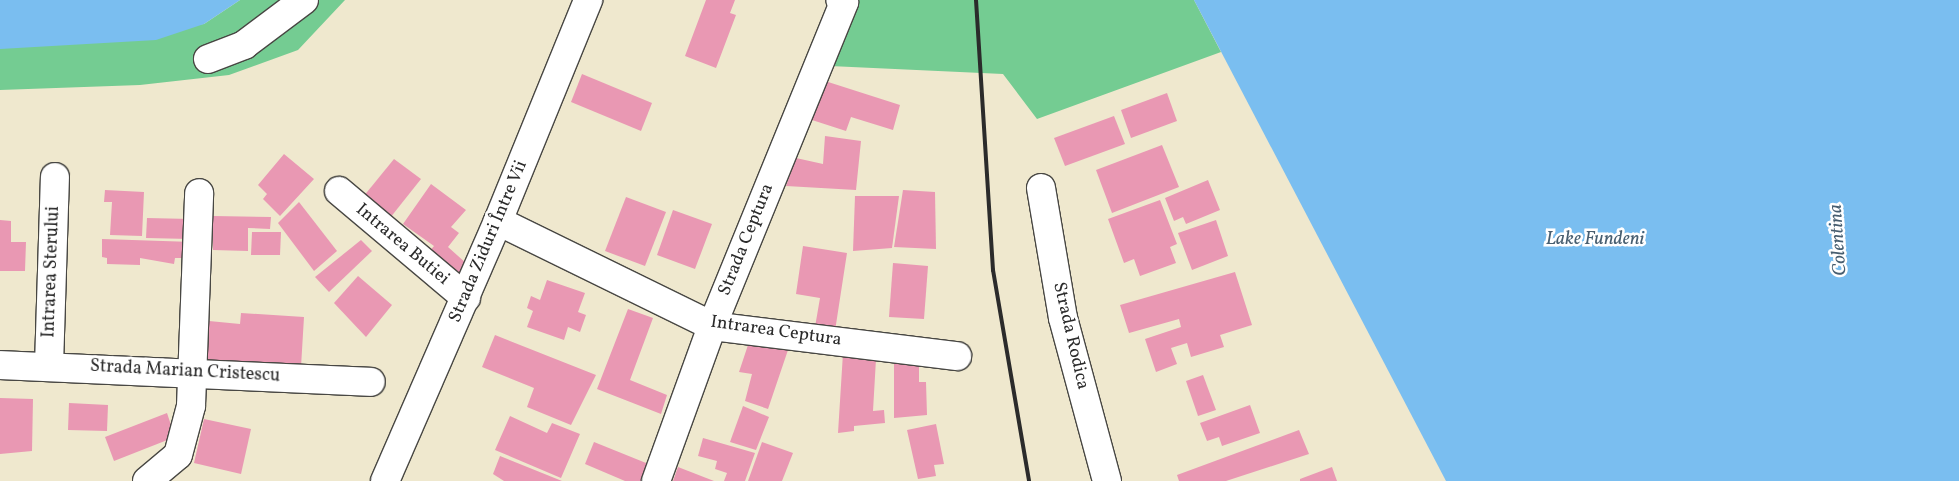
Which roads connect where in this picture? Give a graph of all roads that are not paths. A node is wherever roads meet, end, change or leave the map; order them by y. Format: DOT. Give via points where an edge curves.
graph roads {
  1 [pos="304,0"];
  2 [pos="588,0"];
  3 [pos="842,1"];
  4 [pos="208,59"];
  5 [pos="55,177"];
  6 [pos="1041,188"];
  7 [pos="339,191"];
  8 [pos="199,193"];
  9 [pos="498,222"];
  10 [pos="466,298"];
  11 [pos="712,326"];
  12 [pos="957,356"];
  13 [pos="0,365"];
  14 [pos="49,366"];
  15 [pos="195,372"];
  16 [pos="371,382"];
  17 [pos="147,481"];
  18 [pos="385,481"];
  19 [pos="656,481"];
  20 [pos="1107,481"];
  1 -- 4 [label="street" via="244,45"];
  2 -- 9 [label="street, Strada Ziduri Între Vii"];
  3 -- 11 [label="street, Strada Ceptura"];
  5 -- 14 [label="street, Intrarea Sterului"];
  6 -- 20 [label="street, Strada Rodica" via="1063,318"];
  7 -- 10 [label="street, Intrarea Butiei"];
  8 -- 15 [label="street"];
  9 -- 10 [label="street, Strada Ziduri Între Vii"];
  9 -- 11 [label="street, Intrarea Ceptura"];
  10 -- 18 [label="street, Strada Ziduri Între Vii"];
  11 -- 12 [label="street, Intrarea Ceptura"];
  11 -- 19 [label="street, Strada Ceptura"];
  13 -- 14 [label="street, Strada Marian Cristescu"];
  14 -- 15 [label="street, Strada Marian Cristescu"];
  15 -- 16 [label="street, Strada Marian Cristescu"];
  15 -- 17 [label="street" via="183,444 170,464"];
}
